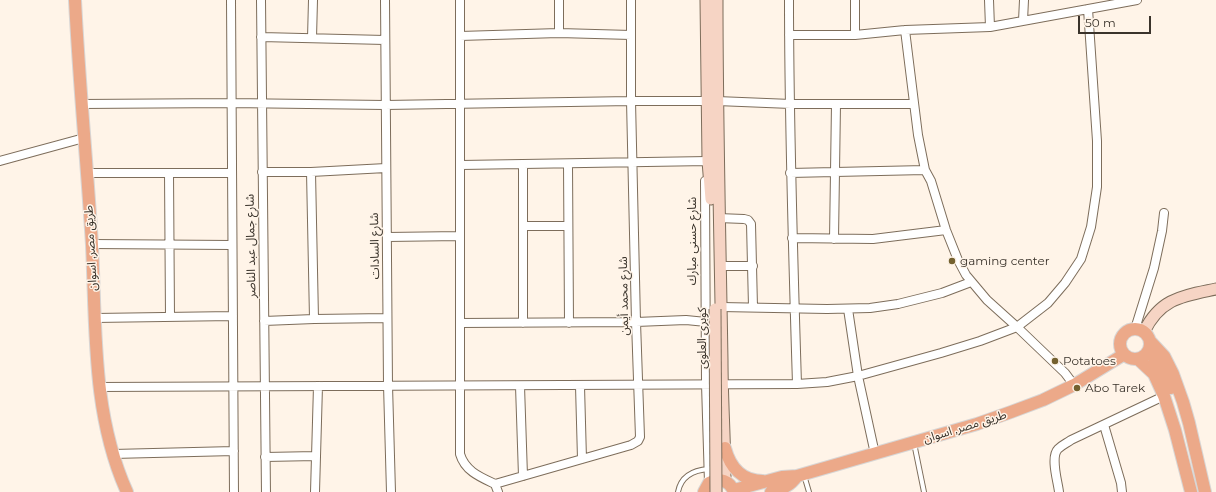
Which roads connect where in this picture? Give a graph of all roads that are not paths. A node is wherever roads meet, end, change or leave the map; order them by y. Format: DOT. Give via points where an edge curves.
graph roads {
  1 [pos="75,0"];
  2 [pos="231,0"];
  3 [pos="261,0"];
  4 [pos="313,0"];
  5 [pos="385,0"];
  6 [pos="460,0"];
  7 [pos="559,0"];
  8 [pos="631,0"];
  9 [pos="706,0"];
  10 [pos="716,0"];
  11 [pos="789,0"];
  12 [pos="855,0"];
  13 [pos="989,0"];
  14 [pos="1024,0"];
  15 [pos="1137,0"];
  16 [pos="1088,9"];
  17 [pos="1023,21"];
  18 [pos="990,27"];
  19 [pos="905,30"];
  20 [pos="559,33"];
  21 [pos="631,35"];
  22 [pos="789,35"];
  23 [pos="855,35"];
  24 [pos="262,36"];
  25 [pos="460,36"];
  26 [pos="312,38"];
  27 [pos="385,40"];
  28 [pos="631,101"];
  29 [pos="712,101"];
  30 [pos="231,103"];
  31 [pos="461,103"];
  32 [pos="81,104"];
  33 [pos="262,104"];
  34 [pos="790,104"];
  35 [pos="836,104"];
  36 [pos="914,104"];
  37 [pos="385,105"];
  38 [pos="84,138"];
  39 [pos="0,161"];
  40 [pos="708,161"];
  41 [pos="633,163"];
  42 [pos="522,164"];
  43 [pos="568,164"];
  44 [pos="461,165"];
  45 [pos="386,168"];
  46 [pos="925,170"];
  47 [pos="262,172"];
  48 [pos="311,172"];
  49 [pos="836,172"];
  50 [pos="86,173"];
  51 [pos="169,173"];
  52 [pos="232,173"];
  53 [pos="790,173"];
  54 [pos="1164,213"];
  55 [pos="718,218"];
  56 [pos="523,226"];
  57 [pos="568,226"];
  58 [pos="946,230"];
  59 [pos="460,236"];
  60 [pos="387,237"];
  61 [pos="792,238"];
  62 [pos="834,239"];
  63 [pos="92,244"];
  64 [pos="170,245"];
  65 [pos="232,245"];
  66 [pos="720,266"];
  67 [pos="752,266"];
  68 [pos="971,282"];
  69 [pos="1216,289"];
  70 [pos="753,307"];
  71 [pos="718,308"];
  72 [pos="794,308"];
  73 [pos="848,309"];
  74 [pos="233,316"];
  75 [pos="170,317"];
  76 [pos="95,318"];
  77 [pos="388,318"];
  78 [pos="314,319"];
  79 [pos="264,321"];
  80 [pos="636,322"];
  81 [pos="706,322"];
  82 [pos="460,323"];
  83 [pos="523,323"];
  84 [pos="569,323"];
  85 [pos="1017,327"];
  86 [pos="1145,338"];
  87 [pos="1123,354"];
  88 [pos="1138,359"];
  89 [pos="858,376"];
  90 [pos="706,384"];
  91 [pos="797,384"];
  92 [pos="1074,384"];
  93 [pos="388,385"];
  94 [pos="460,385"];
  95 [pos="722,385"];
  96 [pos="233,386"];
  97 [pos="265,386"];
  98 [pos="318,386"];
  99 [pos="520,386"];
  100 [pos="580,386"];
  101 [pos="639,386"];
  102 [pos="99,387"];
  103 [pos="1164,396"];
  104 [pos="1104,424"];
  105 [pos="914,443"];
  106 [pos="725,448"];
  107 [pos="234,451"];
  108 [pos="113,454"];
  109 [pos="875,454"];
  110 [pos="316,456"];
  111 [pos="265,457"];
  112 [pos="582,458"];
  113 [pos="709,468"];
  114 [pos="801,475"];
  115 [pos="523,476"];
  116 [pos="725,481"];
  117 [pos="495,484"];
  118 [pos="770,486"];
  119 [pos="710,489"];
  120 [pos="743,490"];
  121 [pos="128,492"];
  122 [pos="234,492"];
  123 [pos="266,492"];
  124 [pos="316,492"];
  125 [pos="391,492"];
  126 [pos="498,492"];
  127 [pos="678,492"];
  128 [pos="809,492"];
  129 [pos="924,492"];
  130 [pos="1060,492"];
  131 [pos="1122,492"];
  132 [pos="1191,492"];
  133 [pos="1198,492"];
  134 [pos="1205,492"];
  1 -- 32 [label="main road, طريق مصر, اسوان"];
  2 -- 30 [label="street, شارع جمال عبد الناصر"];
  3 -- 24 [label="street, شارع جمال عبد الناصر"];
  4 -- 26 [label="street"];
  5 -- 27 [label="street, شارع السادات"];
  6 -- 25 [label="street"];
  7 -- 20 [label="street"];
  8 -- 21 [label="street, شارع محمد أيمن"];
  9 -- 29 [label="main road, شارع حسنى مبارك"];
  10 -- 29 [label="main road, شارع حسنى مبارك"];
  11 -- 22 [label="street"];
  12 -- 23 [label="street"];
  13 -- 18 [label="street"];
  14 -- 17 [label="street"];
  15 -- 16 [label="street"];
  16 -- 17 [label="street"];
  16 -- 85 [label="street" via="1097,141 1097,187 1091,227 1081,259 1065,283 1048,303"];
  17 -- 18 [label="street"];
  18 -- 19 [label="street"];
  19 -- 23 [label="street"];
  19 -- 36 [label="street"];
  20 -- 21 [label="street"];
  20 -- 25 [label="street"];
  21 -- 28 [label="street, شارع محمد أيمن"];
  22 -- 23 [label="street"];
  22 -- 34 [label="street"];
  24 -- 26 [label="street"];
  24 -- 33 [label="street, شارع جمال عبد الناصر"];
  25 -- 31 [label="street"];
  26 -- 27 [label="street"];
  27 -- 37 [label="street, شارع السادات"];
  28 -- 29 [label="street"];
  28 -- 31 [label="street"];
  28 -- 41 [label="street, شارع محمد أيمن"];
  29 -- 34 [label="street"];
  29 -- 40 [label="main road, شارع حسنى مبارك"];
  29 -- 55 [label="main road, شارع حسنى مبارك"];
  30 -- 32 [label="street"];
  30 -- 33 [label="street"];
  30 -- 52 [label="street, شارع جمال عبد الناصر"];
  31 -- 37 [label="street"];
  31 -- 44 [label="street"];
  32 -- 38 [label="main road, طريق مصر, اسوان"];
  33 -- 37 [label="street"];
  33 -- 47 [label="street, شارع جمال عبد الناصر"];
  34 -- 35 [label="street"];
  34 -- 53 [label="street"];
  35 -- 36 [label="street"];
  35 -- 49 [label="street"];
  36 -- 46 [label="street"];
  37 -- 45 [label="street, شارع السادات"];
  38 -- 39 [label="street"];
  38 -- 50 [label="main road, طريق مصر, اسوان"];
  40 -- 41 [label="street"];
  40 -- 71 [label="main road, كوبرى العلوى"];
  40 -- 81 [label="street, شارع حسنى مبارك" via="705,195"];
  41 -- 43 [label="street"];
  41 -- 80 [label="street, شارع محمد أيمن"];
  42 -- 43 [label="street"];
  42 -- 44 [label="street"];
  42 -- 56 [label="street"];
  43 -- 57 [label="street"];
  44 -- 59 [label="street"];
  45 -- 48 [label="street"];
  45 -- 60 [label="street, شارع السادات"];
  46 -- 49 [label="street"];
  46 -- 58 [label="street" via="932,181"];
  47 -- 48 [label="street"];
  47 -- 79 [label="street, شارع جمال عبد الناصر"];
  48 -- 78 [label="street"];
  49 -- 53 [label="street"];
  49 -- 62 [label="street"];
  50 -- 51 [label="street"];
  50 -- 63 [label="main road, طريق مصر, اسوان"];
  51 -- 52 [label="street"];
  51 -- 64 [label="street"];
  52 -- 65 [label="street, شارع جمال عبد الناصر"];
  53 -- 61 [label="street"];
  54 -- 86 [label="street"];
  55 -- 66 [label="main road, شارع حسنى مبارك"];
  55 -- 67 [label="street" via="744,219 750,222"];
  56 -- 57 [label="street"];
  56 -- 83 [label="street"];
  57 -- 84 [label="street"];
  58 -- 62 [label="street" via="874,239"];
  58 -- 68 [label="street" via="958,260"];
  59 -- 60 [label="street"];
  59 -- 82 [label="street"];
  60 -- 77 [label="street, شارع السادات"];
  61 -- 62 [label="street"];
  61 -- 72 [label="street"];
  63 -- 64 [label="street"];
  63 -- 76 [label="main road, طريق مصر, اسوان"];
  64 -- 65 [label="street"];
  64 -- 75 [label="street"];
  65 -- 74 [label="street, شارع جمال عبد الناصر"];
  66 -- 67 [label="street"];
  66 -- 71 [label="main road, شارع حسنى مبارك"];
  67 -- 70 [label="street"];
  68 -- 73 [label="street" via="942,293 898,304"];
  68 -- 85 [label="street"];
  69 -- 86 [label="main road" via="1180,297 1168,303 1150,321"];
  70 -- 71 [label="street"];
  70 -- 72 [label="street"];
  71 -- 95 [label="main road, شارع حسنى مبارك"];
  71 -- 119 [label="main road, كوبرى العلوى, bridge"];
  72 -- 73 [label="street"];
  72 -- 91 [label="street"];
  73 -- 89 [label="street"];
  74 -- 75 [label="street"];
  74 -- 96 [label="street, شارع جمال عبد الناصر"];
  75 -- 76 [label="street"];
  76 -- 102 [label="main road, طريق مصر, اسوان"];
  77 -- 78 [label="street"];
  77 -- 93 [label="street, شارع السادات"];
  78 -- 79 [label="street"];
  79 -- 97 [label="street, شارع جمال عبد الناصر"];
  80 -- 81 [label="street"];
  80 -- 84 [label="street"];
  80 -- 101 [label="street, شارع محمد أيمن"];
  81 -- 90 [label="street, شارع حسنى مبارك"];
  82 -- 83 [label="street"];
  82 -- 94 [label="street"];
  83 -- 84 [label="street"];
  85 -- 89 [label="street" via="941,354"];
  85 -- 92 [label="street"];
  86 -- 87 [label="main road" via="1125,332 1120,340 1120,350"];
  86 -- 88 [label="main road" via="1143,358"];
  86 -- 133 [label="main road" via="1176,404"];
  86 -- 134 [label="main road" via="1164,356 1178,388"];
  87 -- 88 [label="main road" via="1130,359"];
  87 -- 92 [label="main road, طريق مصر, اسوان"];
  88 -- 103 [label="main road" via="1154,374"];
  89 -- 91 [label="street"];
  89 -- 109 [label="street"];
  90 -- 95 [label="street"];
  90 -- 101 [label="street"];
  90 -- 113 [label="street, شارع حسنى مبارك"];
  91 -- 95 [label="street"];
  92 -- 105 [label="main road, طريق مصر, اسوان" via="1043,400 1011,412"];
  93 -- 94 [label="street"];
  93 -- 98 [label="street"];
  93 -- 125 [label="street, شارع السادات"];
  94 -- 99 [label="street"];
  94 -- 117 [label="street" via="462,461 472,472"];
  95 -- 106 [label="main road, شارع حسنى مبارك"];
  96 -- 97 [label="street"];
  96 -- 102 [label="street"];
  96 -- 107 [label="street, شارع جمال عبد الناصر"];
  97 -- 98 [label="street"];
  97 -- 111 [label="street, شارع جمال عبد الناصر"];
  98 -- 110 [label="street"];
  99 -- 100 [label="street"];
  99 -- 115 [label="street"];
  100 -- 101 [label="street"];
  100 -- 112 [label="street"];
  101 -- 112 [label="street, شارع محمد أيمن" via="641,432 638,441"];
  102 -- 108 [label="main road, طريق مصر, اسوان"];
  103 -- 104 [label="street"];
  103 -- 132 [label="main road"];
  104 -- 130 [label="street" via="1057,449 1054,460"];
  104 -- 131 [label="street"];
  105 -- 109 [label="main road, طريق مصر, اسوان"];
  105 -- 129 [label="lane"];
  106 -- 116 [label="main road, شارع حسنى مبارك"];
  106 -- 118 [label="main road" via="733,467 740,474"];
  107 -- 108 [label="street"];
  107 -- 122 [label="street, شارع جمال عبد الناصر"];
  108 -- 121 [label="main road, طريق مصر, اسوان"];
  109 -- 114 [label="main road, طريق مصر, اسوان"];
  110 -- 111 [label="street"];
  110 -- 124 [label="street"];
  111 -- 123 [label="street, شارع جمال عبد الناصر"];
  112 -- 115 [label="street, شارع محمد أيمن"];
  113 -- 119 [label="street, شارع حسنى مبارك"];
  113 -- 127 [label="lane" via="691,473 684,479"];
  114 -- 118 [label="main road, طريق مصر, اسوان" via="790,485"];
  114 -- 128 [label="lane"];
  115 -- 117 [label="street, شارع محمد أيمن"];
  116 -- 119 [label="main road" via="717,480"];
  116 -- 120 [label="main road"];
  117 -- 126 [label="street"];
  118 -- 120 [label="main road, طريق مصر, اسوان"];
}
